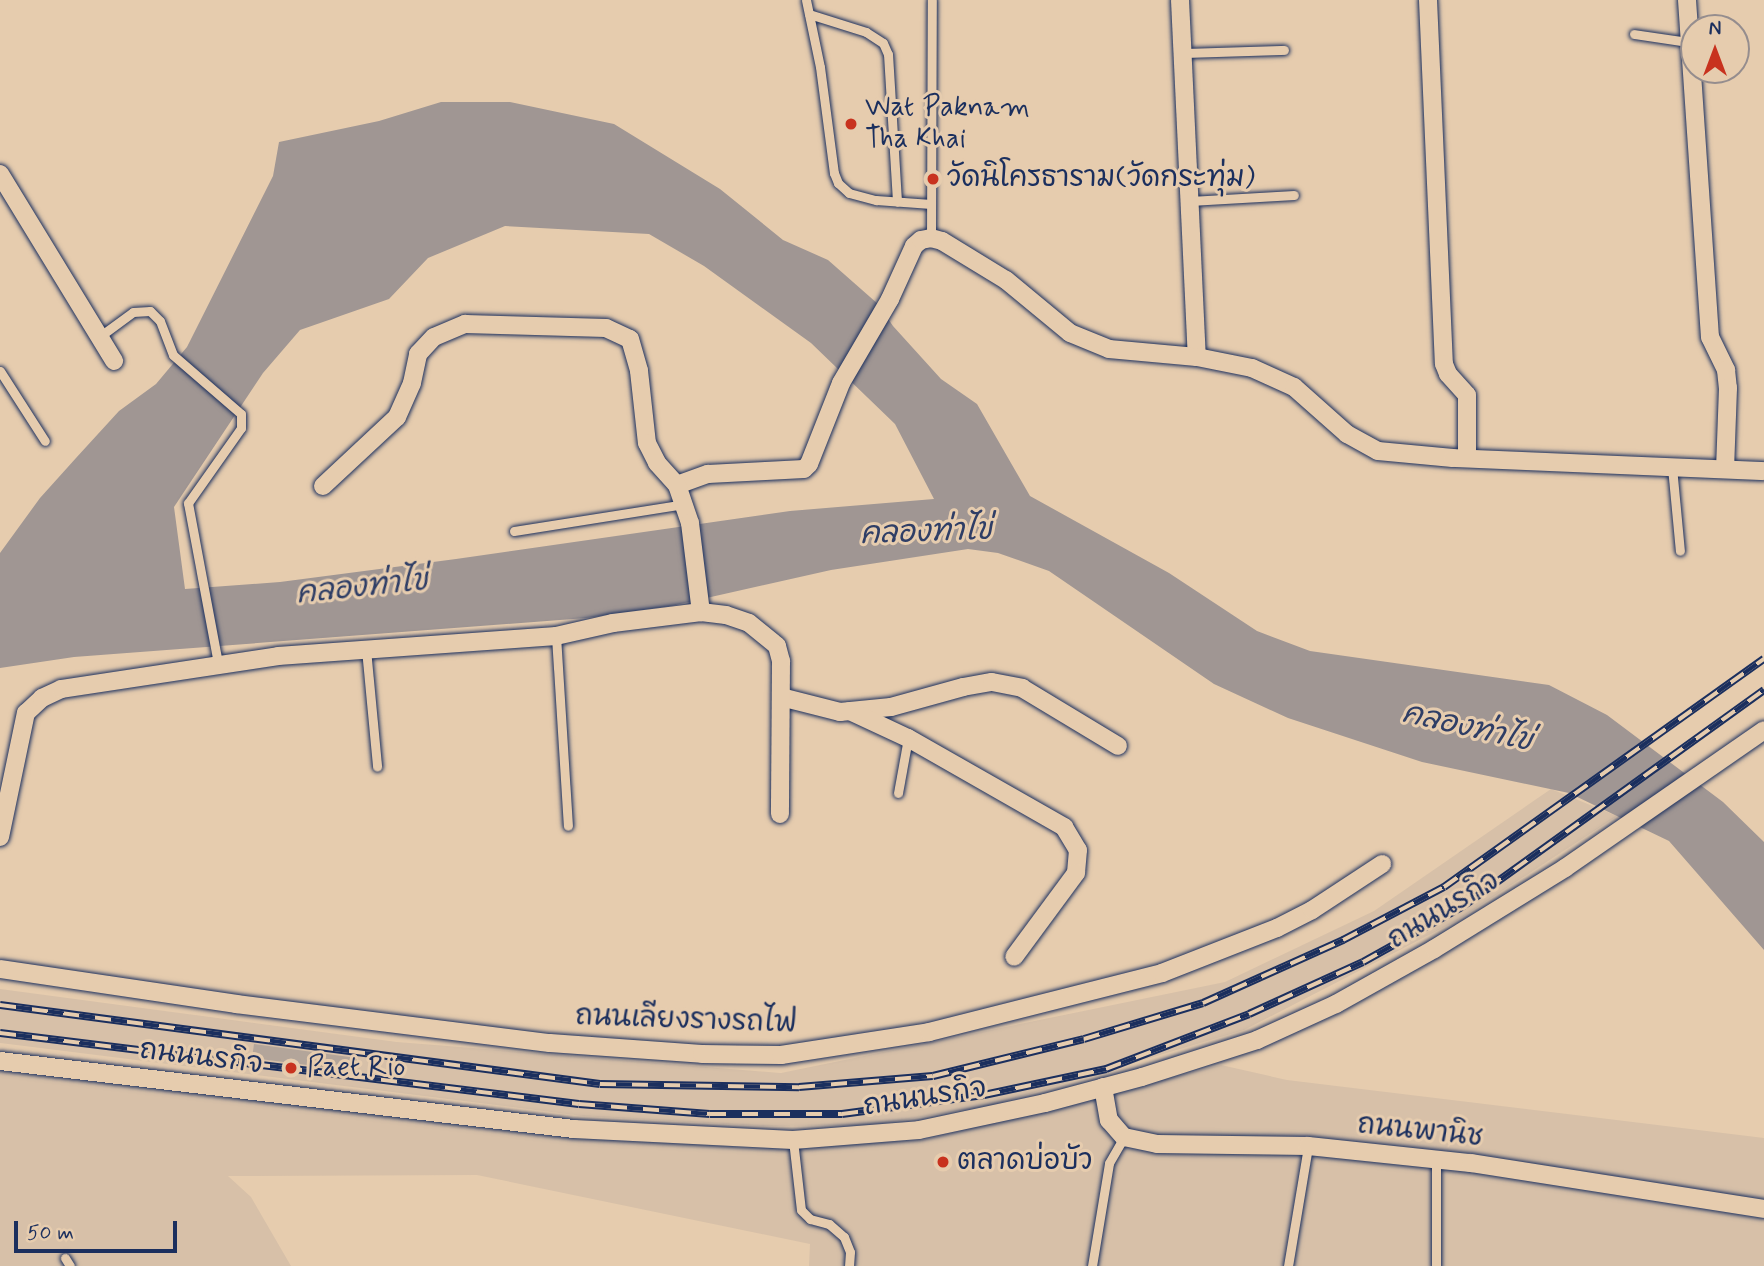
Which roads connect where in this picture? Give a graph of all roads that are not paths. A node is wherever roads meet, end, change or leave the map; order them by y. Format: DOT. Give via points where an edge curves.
graph roads {
  1 [pos="806,0"];
  2 [pos="932,0"];
  3 [pos="1180,0"];
  4 [pos="1428,0"];
  5 [pos="808,14"];
  6 [pos="1634,34"];
  7 [pos="1680,41"];
  8 [pos="1284,50"];
  9 [pos="1181,53"];
  10 [pos="1691,84"];
  11 [pos="0,174"];
  12 [pos="1294,195"];
  13 [pos="1190,201"];
  14 [pos="897,202"];
  15 [pos="932,204"];
  16 [pos="932,238"];
  17 [pos="99,337"];
  18 [pos="1197,357"];
  19 [pos="114,361"];
  20 [pos="0,370"];
  21 [pos="45,441"];
  22 [pos="1467,458"];
  23 [pos="1672,467"];
  24 [pos="1725,468"];
  25 [pos="1764,471"];
  26 [pos="677,485"];
  27 [pos="323,486"];
  28 [pos="684,505"];
  29 [pos="514,531"];
  30 [pos="1681,551"];
  31 [pos="701,611"];
  32 [pos="556,636"];
  33 [pos="366,649"];
  34 [pos="216,656"];
  35 [pos="781,697"];
  36 [pos="850,711"];
  37 [pos="1764,730"];
  38 [pos="908,738"];
  39 [pos="1118,746"];
  40 [pos="377,766"];
  41 [pos="898,793"];
  42 [pos="780,814"];
  43 [pos="568,826"];
  44 [pos="0,837"];
  45 [pos="1382,864"];
  46 [pos="1014,957"];
  47 [pos="0,969"];
  48 [pos="0,1061"];
  49 [pos="1103,1087"];
  50 [pos="1124,1137"];
  51 [pos="793,1140"];
  52 [pos="1308,1146"];
  53 [pos="1436,1161"];
  54 [pos="1764,1209"];
  55 [pos="849,1266"];
  56 [pos="1092,1266"];
  57 [pos="1289,1266"];
  58 [pos="1436,1266"];
  1 -- 5 [label="lane"];
  2 -- 15 [label="lane"];
  3 -- 9 [label="street"];
  4 -- 22 [label="street" via="1444,364 1467,395"];
  5 -- 14 [label="lane" via="838,183 849,193"];
  5 -- 14 [label="lane" via="866,32 883,43 888,54"];
  6 -- 7 [label="lane"];
  8 -- 9 [label="lane"];
  9 -- 13 [label="street"];
  10 -- 24 [label="street" via="1710,337 1726,370 1728,388"];
  11 -- 17 [label="street"];
  12 -- 13 [label="lane"];
  13 -- 18 [label="street"];
  14 -- 15 [label="lane"];
  15 -- 16 [label="lane"];
  16 -- 18 [label="street" via="1006,280 1070,333 1109,349"];
  16 -- 26 [label="street" via="914,246 890,299 841,383 804,469 708,474"];
  17 -- 19 [label="street"];
  17 -- 34 [label="lane" via="133,312 150,311 160,321 176,357 242,418 241,428 191,497 188,514"];
  18 -- 22 [label="street" via="1252,368 1294,387 1347,434 1378,451"];
  20 -- 21 [label="lane"];
  22 -- 23 [label="street"];
  23 -- 24 [label="street"];
  23 -- 30 [label="lane"];
  24 -- 25 [label="street"];
  26 -- 27 [label="street" via="647,443 639,371 630,339 606,328 465,324 434,337 418,354 397,417"];
  26 -- 28 [label="street"];
  28 -- 29 [label="lane"];
  28 -- 31 [label="street"];
  31 -- 32 [label="street"];
  31 -- 35 [label="street" via="749,623 777,646"];
  32 -- 33 [label="street"];
  32 -- 43 [label="lane"];
  33 -- 34 [label="street"];
  33 -- 40 [label="lane"];
  34 -- 44 [label="street" via="61,689 41,698 26,713"];
  35 -- 36 [label="street"];
  35 -- 42 [label="street"];
  36 -- 38 [label="street"];
  36 -- 39 [label="street" via="891,707 992,682 1022,688"];
  37 -- 49 [label="street, ถนนนรกิจ" via="1565,868 1434,950 1336,1004 1257,1040"];
  38 -- 41 [label="lane"];
  38 -- 46 [label="street" via="1064,827 1078,850 1076,873"];
  45 -- 47 [label="street, ถนนเลียงรางรถไฟ" via="1277,928 1162,973 929,1032 781,1055 550,1043"];
  48 -- 51 [label="street, ถนนนรกิจ" via="574,1129"];
  49 -- 50 [label="street" via="1109,1119"];
  49 -- 51 [label="street, ถนนนรกิจ" via="919,1130"];
  50 -- 52 [label="street, ถนนพานิช" via="1157,1144"];
  50 -- 56 [label="lane" via="1109,1163"];
  51 -- 55 [label="lane" via="801,1210 844,1237"];
  52 -- 53 [label="street, ถนนพานิช"];
  52 -- 57 [label="lane"];
  53 -- 54 [label="street, ถนนพานิช"];
  53 -- 58 [label="lane"];
}
